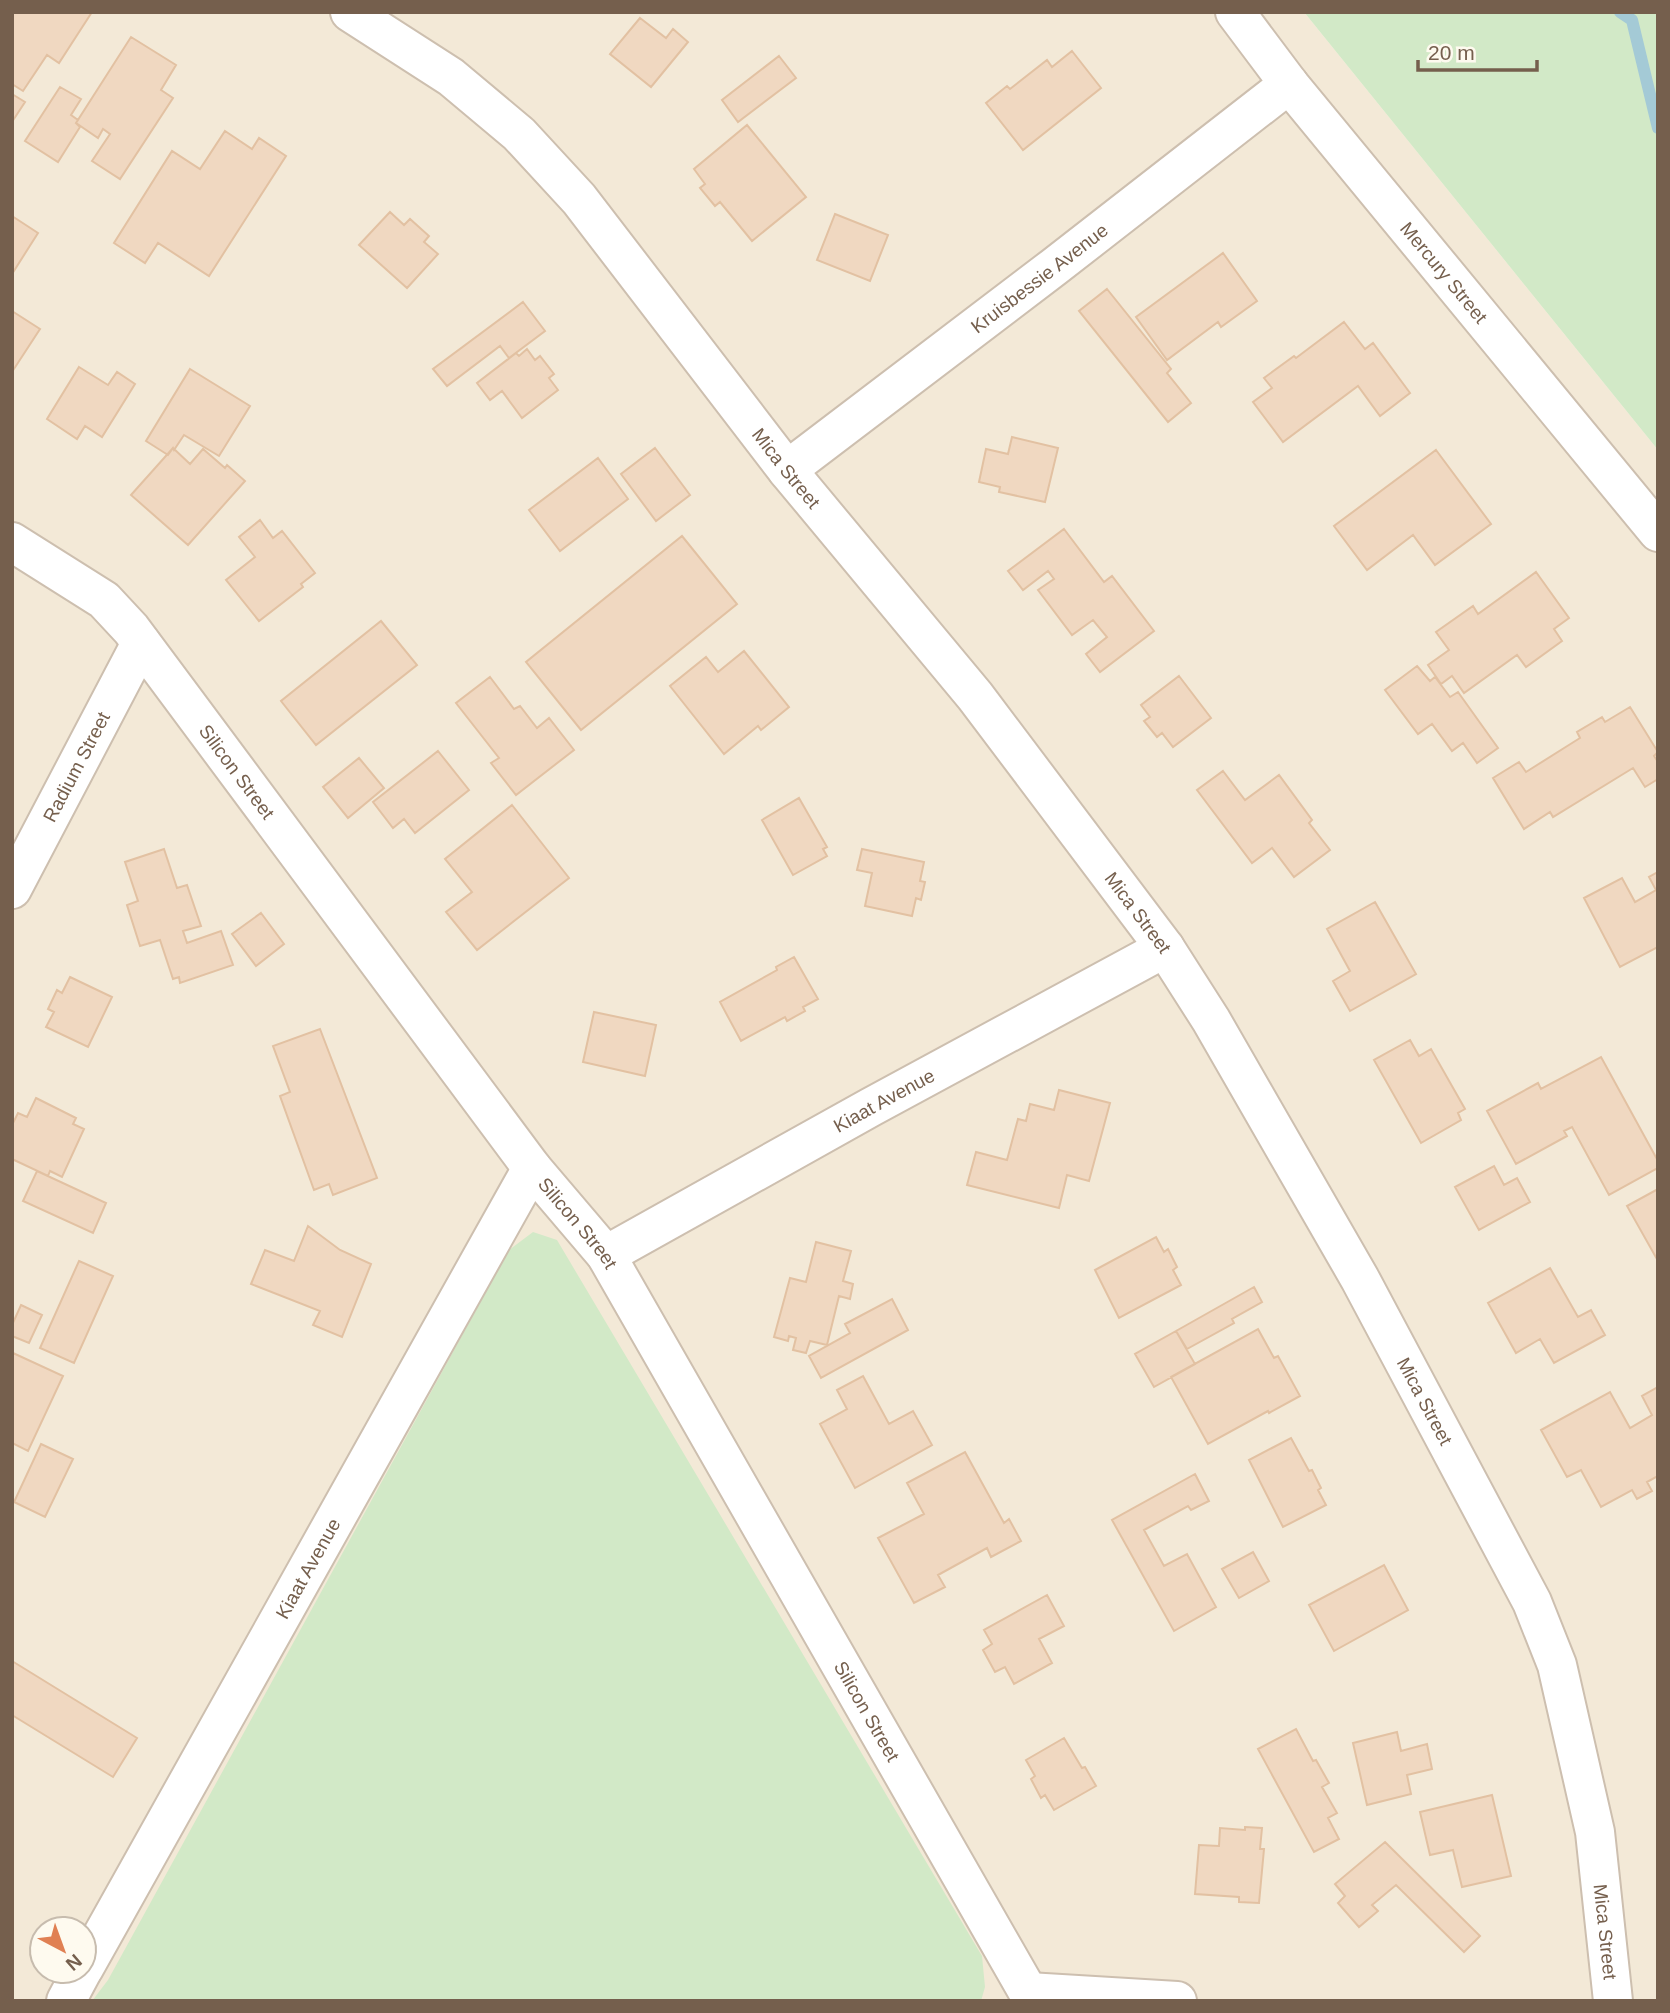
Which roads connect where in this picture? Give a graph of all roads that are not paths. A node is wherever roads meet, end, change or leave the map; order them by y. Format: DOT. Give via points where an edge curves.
graph roads {
  1 [pos="350,12"];
  2 [pos="1235,12"];
  3 [pos="1289,84"];
  4 [pos="787,470"];
  5 [pos="1658,532"];
  6 [pos="12,541"];
  7 [pos="141,643"];
  8 [pos="12,889"];
  9 [pos="1165,948"];
  10 [pos="532,1168"];
  11 [pos="606,1255"];
  12 [pos="98,1942"];
  13 [pos="74,1985"];
  14 [pos="1025,1996"];
  15 [pos="66,2001"];
  16 [pos="1177,2001"];
  17 [pos="1613,2001"];
  1 -- 4 [label="street, Mica Street" via="451,77 550,166"];
  2 -- 3 [label="street, Mercury Street"];
  3 -- 4 [label="street, Kruisbessie Avenue"];
  3 -- 5 [label="street, Mercury Street"];
  4 -- 9 [label="street, Mica Street" via="975,696"];
  6 -- 7 [label="street, Silicon Street" via="104,600"];
  7 -- 8 [label="street, Radium Street"];
  7 -- 10 [label="street, Silicon Street"];
  9 -- 11 [label="street, Kiaat Avenue"];
  9 -- 17 [label="street, Mica Street" via="1360,1279 1532,1602 1557,1665 1595,1832"];
  10 -- 11 [label="street, Silicon Street"];
  10 -- 12 [label="street, Kiaat Avenue"];
  11 -- 14 [label="street, Silicon Street"];
  13 -- 15 [label="street, Kiaat Avenue"];
  14 -- 16 [label="street"];
}
